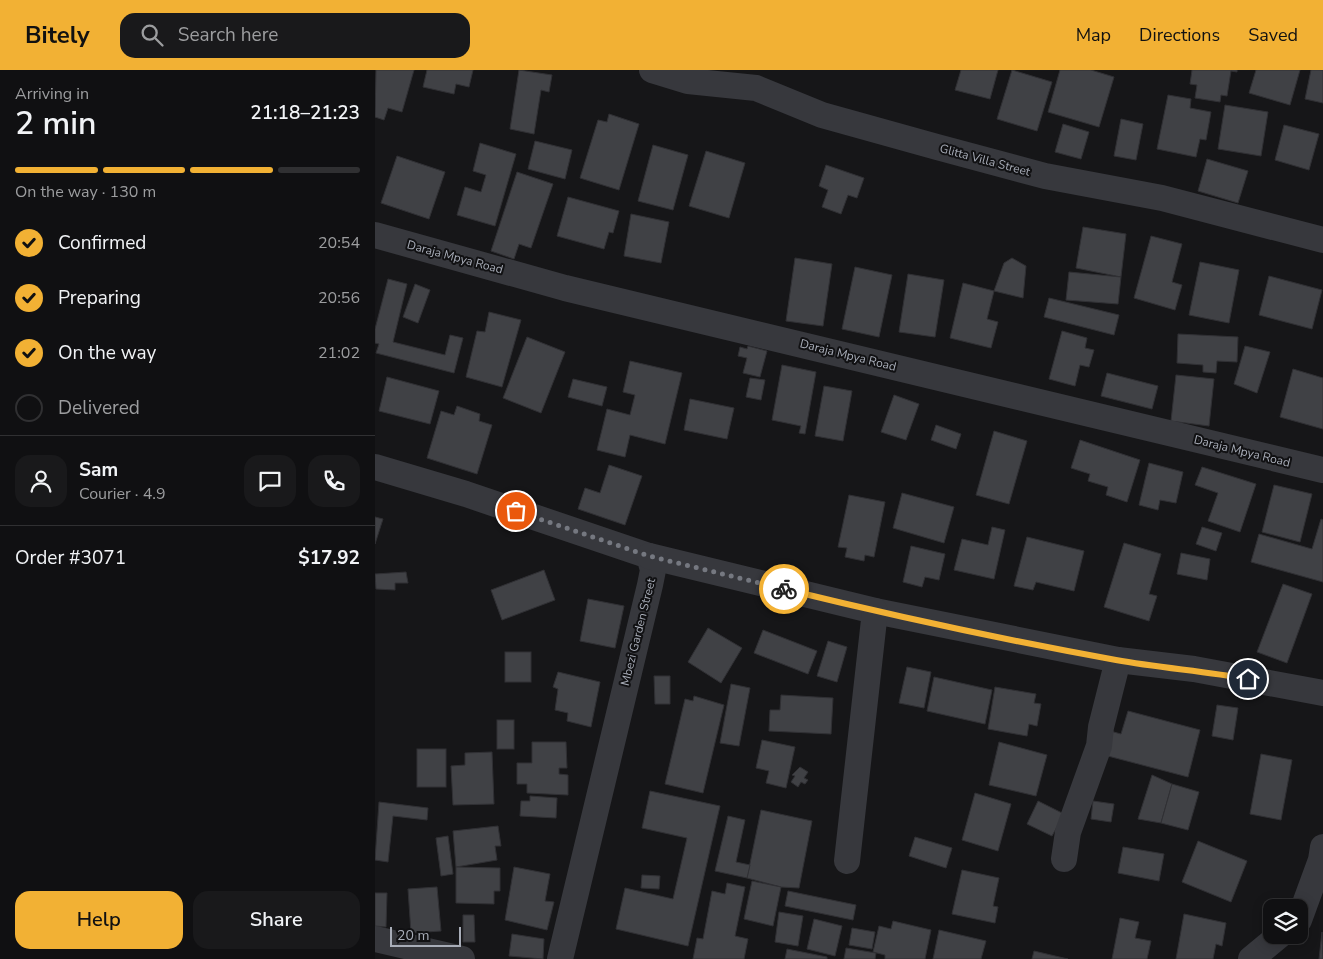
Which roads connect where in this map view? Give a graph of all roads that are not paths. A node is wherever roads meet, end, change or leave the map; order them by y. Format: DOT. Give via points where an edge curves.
graph roads {
  1 [pos="651,70"];
  2 [pos="375,235"];
  3 [pos="1323,240"];
  4 [pos="375,467"];
  5 [pos="1323,470"];
  6 [pos="649,556"];
  7 [pos="875,611"];
  8 [pos="1118,660"];
  9 [pos="1322,691"];
  10 [pos="1323,847"];
  11 [pos="1064,859"];
  12 [pos="847,861"];
  13 [pos="1306,899"];
  14 [pos="375,939"];
  15 [pos="1269,944"];
  16 [pos="462,959"];
  17 [pos="560,959"];
  18 [pos="1251,959"];
  1 -- 3 [label="street, Glitta Villa Street" via="688,81 756,88 822,115 1045,176 1162,198"];
  2 -- 5 [label="street, Daraja Mpya Road" via="565,288"];
  4 -- 6 [label="street"];
  6 -- 7 [label="street"];
  6 -- 17 [label="street, Mbezi Garden Street" via="653,570 650,585"];
  7 -- 8 [label="street"];
  7 -- 12 [label="street"];
  8 -- 9 [label="street" via="1194,669"];
  8 -- 11 [label="street" via="1099,746 1068,832"];
  10 -- 13 [label="street"];
  14 -- 16 [label="street"];
  15 -- 18 [label="street"];
}
